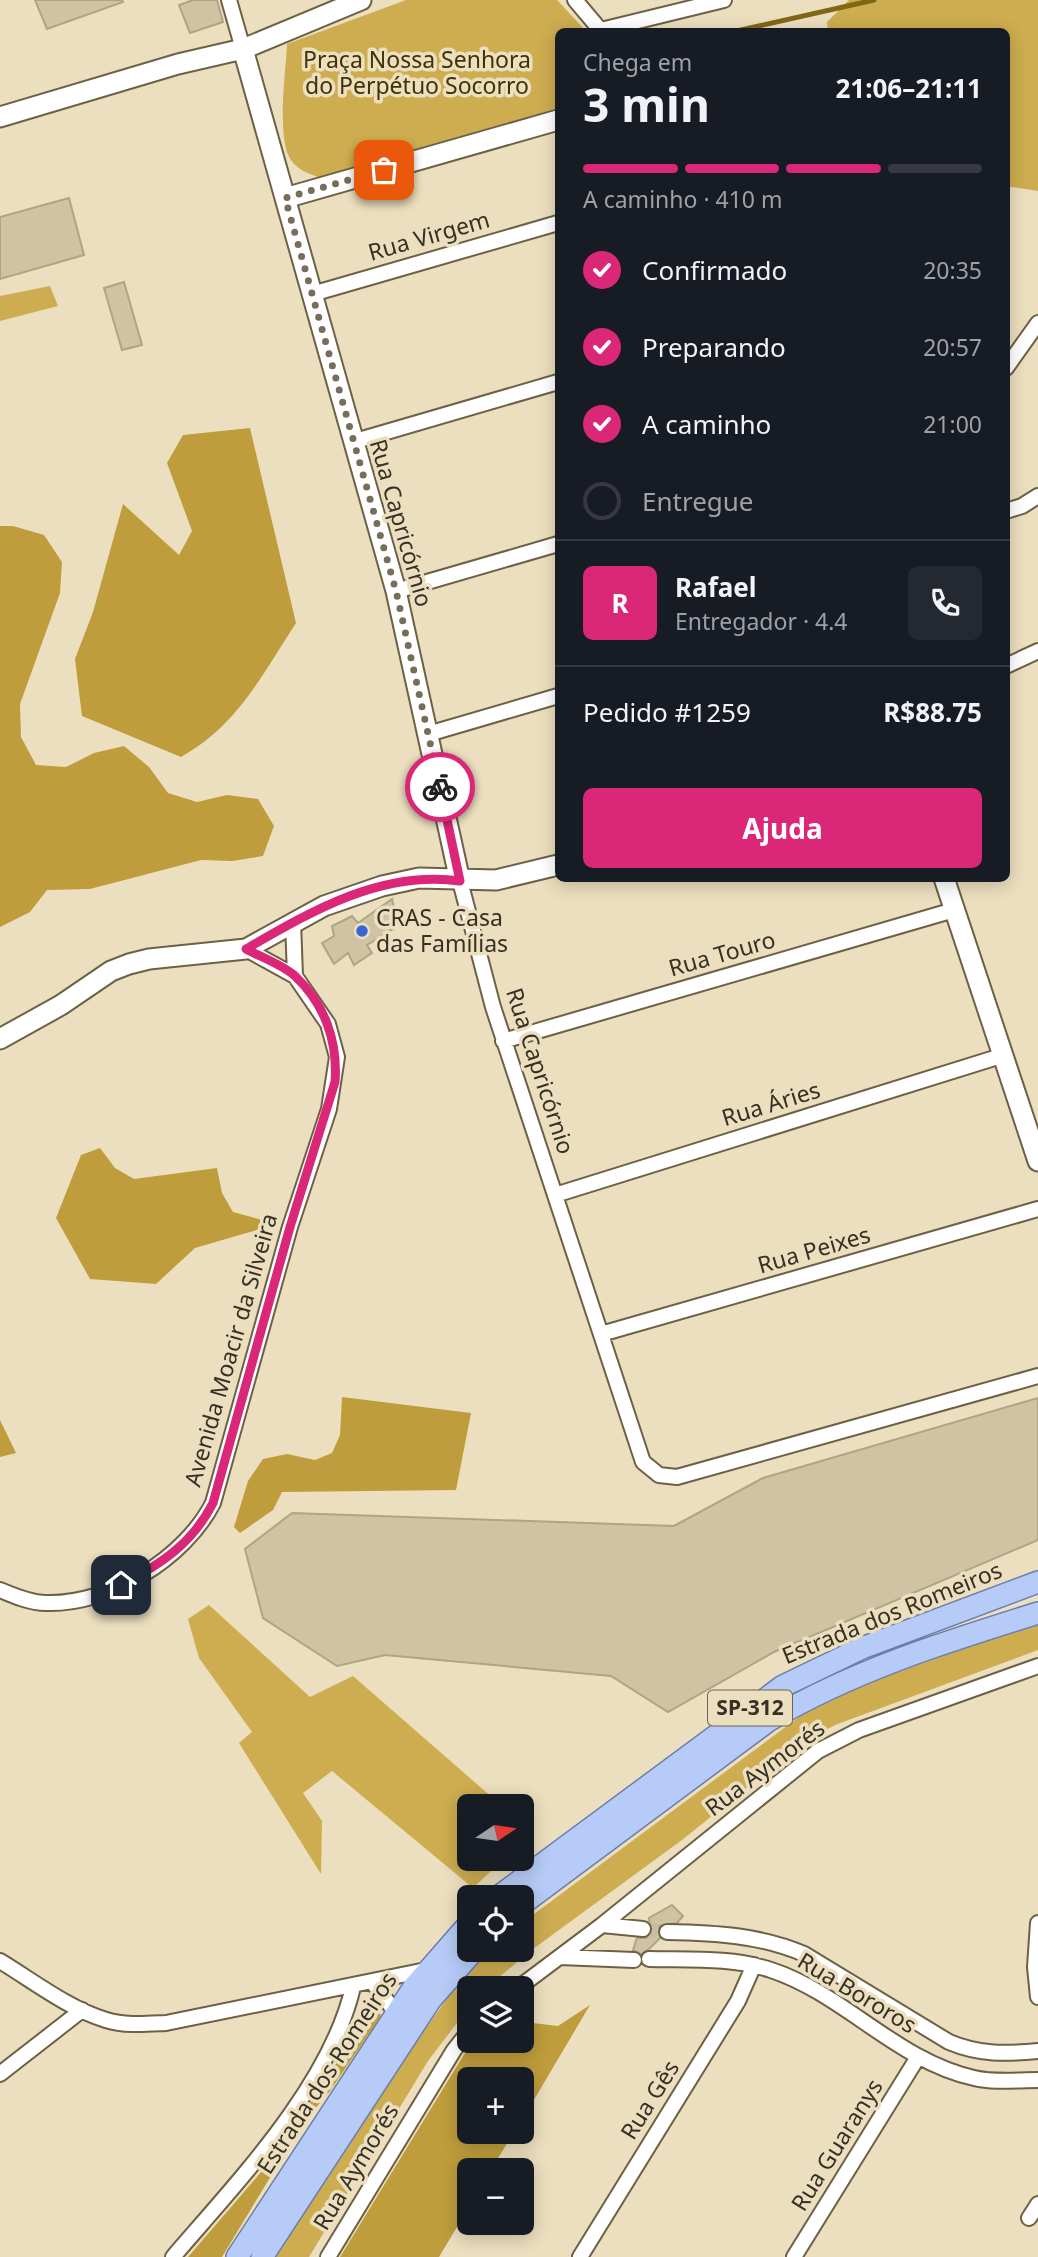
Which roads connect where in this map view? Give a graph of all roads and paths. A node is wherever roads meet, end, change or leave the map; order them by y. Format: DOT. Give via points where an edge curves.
graph roads {
  1 [pos="229,0"];
  2 [pos="361,0"];
  3 [pos="575,0"];
  4 [pos="724,0"];
  5 [pos="599,28"];
  6 [pos="614,28"];
  7 [pos="243,50"];
  8 [pos="0,117"];
  9 [pos="555,121"];
  10 [pos="285,198"];
  11 [pos="555,224"];
  12 [pos="312,294"];
  13 [pos="1038,323"];
  14 [pos="1010,362"];
  15 [pos="555,383"];
  16 [pos="352,442"];
  17 [pos="1038,496"];
  18 [pos="1010,510"];
  19 [pos="555,545"];
  20 [pos="396,591"];
  21 [pos="1038,651"];
  22 [pos="1010,664"];
  23 [pos="555,697"];
  24 [pos="428,734"];
  25 [pos="555,865"];
  26 [pos="460,881"];
  27 [pos="945,882"];
  28 [pos="954,910"];
  29 [pos="293,922"];
  30 [pos="246,949"];
  31 [pos="295,976"];
  32 [pos="0,1039"];
  33 [pos="503,1041"];
  34 [pos="1001,1056"];
  35 [pos="1038,1161"];
  36 [pos="555,1195"];
  37 [pos="1038,1209"];
  38 [pos="601,1334"];
  39 [pos="1038,1376"];
  40 [pos="1038,1582"];
  41 [pos="0,1590"];
  42 [pos="1038,1612"];
  43 [pos="1038,1666"];
  44 [pos="514,1885"];
  45 [pos="534,1895"];
  46 [pos="1038,1923"];
  47 [pos="602,1925"];
  48 [pos="643,1928"];
  49 [pos="667,1932"];
  50 [pos="457,1937"];
  51 [pos="560,1957"];
  52 [pos="0,1961"];
  53 [pos="463,1962"];
  54 [pos="754,1965"];
  55 [pos="426,1970"];
  56 [pos="534,1976"];
  57 [pos="373,1983"];
  58 [pos="353,1987"];
  59 [pos="1038,1997"];
  60 [pos="82,2010"];
  61 [pos="397,2014"];
  62 [pos="457,2050"];
  63 [pos="1038,2051"];
  64 [pos="918,2057"];
  65 [pos="0,2074"];
  66 [pos="1038,2080"];
  67 [pos="1038,2204"];
  68 [pos="1029,2218"];
  69 [pos="173,2257"];
  70 [pos="237,2257"];
  71 [pos="262,2257"];
  72 [pos="328,2257"];
  73 [pos="580,2257"];
  74 [pos="794,2257"];
  1 -- 7 [label="street"];
  2 -- 7 [label="street"];
  3 -- 5 [label="street"];
  4 -- 6 [label="street"];
  7 -- 8 [label="street" via="178,64"];
  7 -- 10 [label="street, Rua Capricórnio"];
  9 -- 10 [label="street"];
  10 -- 12 [label="street, Rua Capricórnio"];
  11 -- 12 [label="street, Rua Virgem"];
  12 -- 16 [label="street, Rua Capricórnio"];
  13 -- 14 [label="street"];
  15 -- 16 [label="street"];
  16 -- 20 [label="street, Rua Capricórnio"];
  17 -- 18 [label="street"];
  19 -- 20 [label="street"];
  20 -- 24 [label="street, Rua Capricórnio"];
  21 -- 22 [label="street"];
  23 -- 24 [label="street"];
  24 -- 26 [label="street, Rua Capricórnio"];
  25 -- 26 [label="street" via="496,880"];
  26 -- 29 [label="street" via="419,878 382,886"];
  26 -- 33 [label="street, Rua Capricórnio"];
  27 -- 28 [label="street"];
  28 -- 33 [label="street, Rua Touro"];
  28 -- 34 [label="street"];
  29 -- 30 [label="street"];
  29 -- 31 [label="street"];
  30 -- 31 [label="street, Avenida Moacir da Silveira"];
  30 -- 32 [label="street" via="129,964"];
  31 -- 41 [label="street, Avenida Moacir da Silveira" via="328,1024 337,1057 335,1082 213,1503 203,1524 163,1563 84,1598 45,1603"];
  33 -- 36 [label="street, Rua Capricórnio"];
  34 -- 35 [label="street"];
  34 -- 36 [label="street, Rua Áries"];
  36 -- 38 [label="street, Rua Capricórnio"];
  37 -- 38 [label="street, Rua Peixes"];
  38 -- 39 [label="street, Rua Capricórnio" via="643,1462 669,1478"];
  40 -- 44 [label="main road, Estrada dos Romeiros / SP-312" via="862,1648 783,1686"];
  42 -- 45 [label="main road, Estrada dos Romeiros / SP-312" via="870,1670 794,1706"];
  43 -- 47 [label="street, Rua Aymorés" via="859,1730 818,1751"];
  46 -- 59 [label="street"];
  47 -- 48 [label="street"];
  47 -- 51 [label="street, Rua Aymorés"];
  49 -- 63 [label="street, Rua Bororos" via="779,1943 949,2042 982,2053"];
  50 -- 55 [label="main road, Estrada dos Romeiros"];
  51 -- 54 [label="street, Rua Bororos"];
  51 -- 56 [label="street, Rua Aymorés"];
  52 -- 60 [label="street"];
  53 -- 71 [label="main road, Estrada dos Romeiros" via="431,1999"];
  54 -- 64 [label="street, Rua Bororos" via="811,1989"];
  54 -- 73 [label="street, Rua Gês" via="738,2001"];
  55 -- 57 [label="street"];
  55 -- 61 [label="main road, Estrada dos Romeiros"];
  57 -- 58 [label="street"];
  57 -- 61 [label="street"];
  58 -- 60 [label="street" via="166,2023 129,2024"];
  58 -- 69 [label="street" via="340,2030 304,2092 258,2157"];
  60 -- 65 [label="street"];
  61 -- 70 [label="main road, Estrada dos Romeiros"];
  62 -- 72 [label="street, Rua Aymorés"];
  64 -- 66 [label="street, Rua Bororos" via="973,2078"];
  64 -- 74 [label="street, Rua Guaranys"];
  67 -- 68 [label="street"];
}
